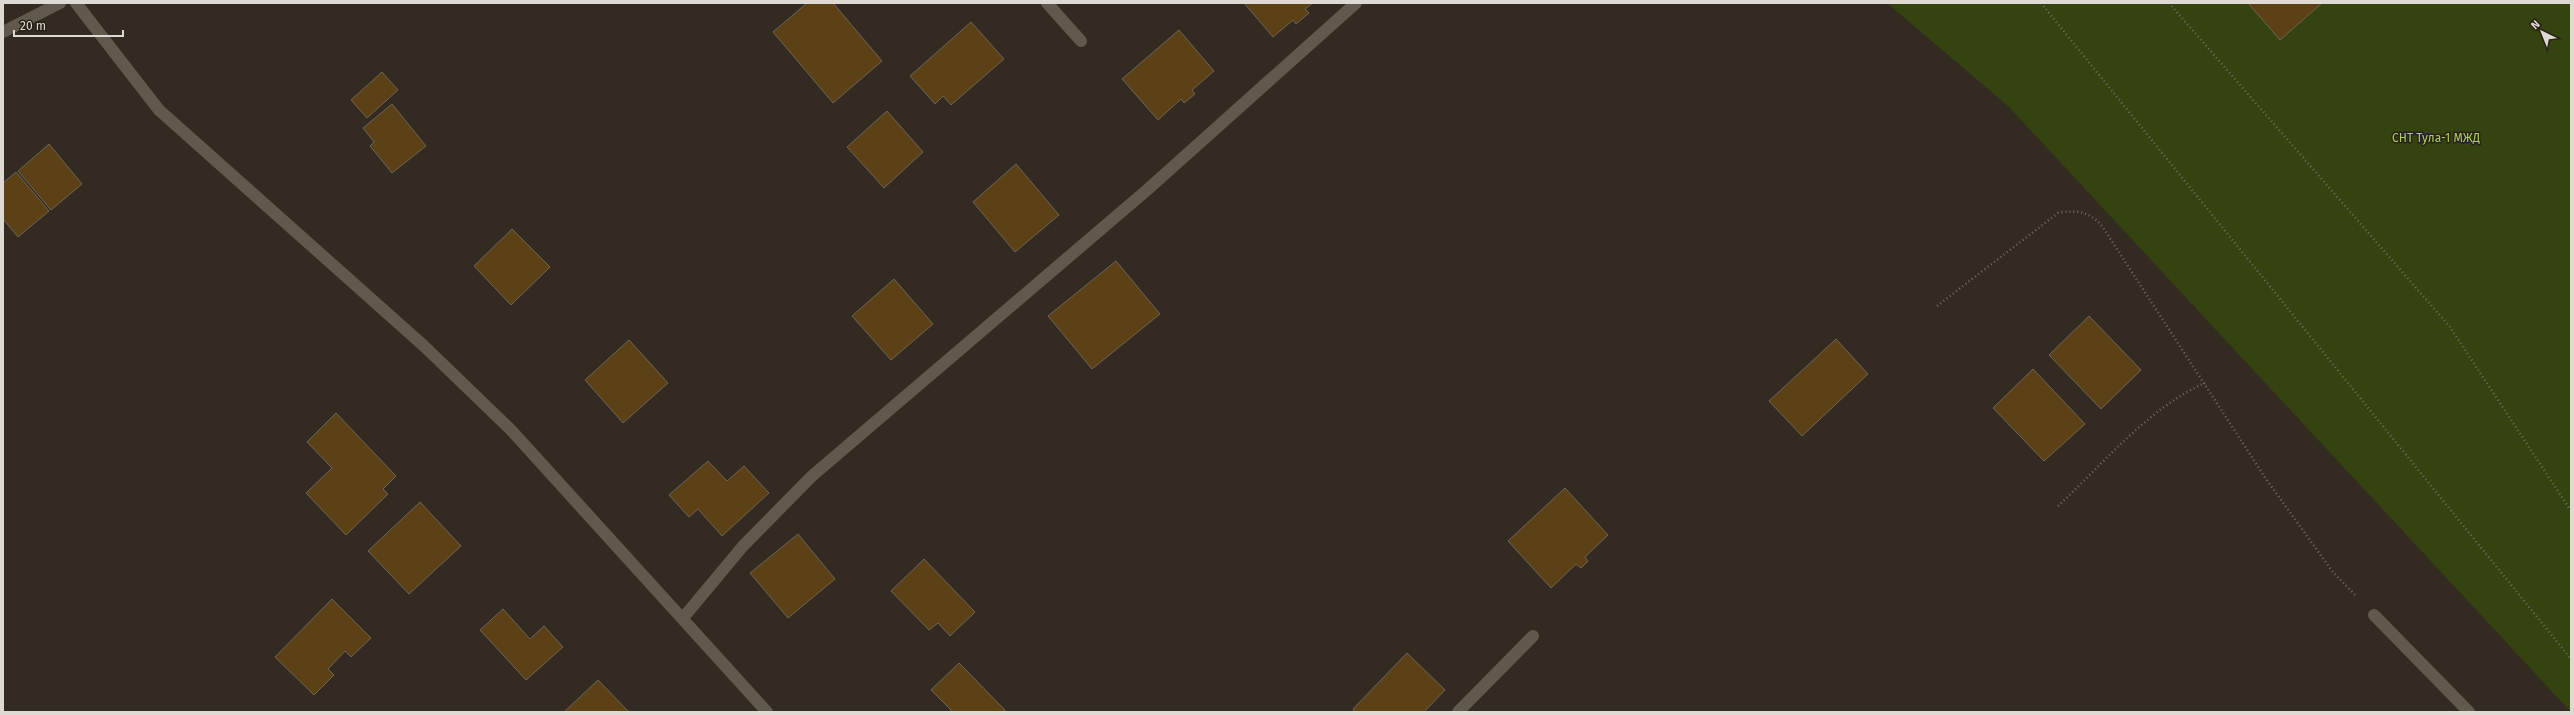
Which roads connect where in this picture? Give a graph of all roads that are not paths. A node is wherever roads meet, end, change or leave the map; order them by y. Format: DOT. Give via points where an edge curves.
graph roads {
  1 [pos="60,3"];
  2 [pos="76,3"];
  3 [pos="1048,3"];
  4 [pos="1356,3"];
  5 [pos="3,32"];
  6 [pos="1081,41"];
  7 [pos="2374,615"];
  8 [pos="682,618"];
  9 [pos="1533,636"];
  10 [pos="767,712"];
  11 [pos="1458,712"];
  12 [pos="2469,712"];
  1 -- 5 [label="street"];
  2 -- 8 [label="street" via="159,110 418,341 511,430"];
  3 -- 6 [label="street"];
  4 -- 8 [label="street" via="1147,190 812,476 743,546"];
  7 -- 12 [label="street"];
  8 -- 10 [label="street"];
  9 -- 11 [label="street"];
}
